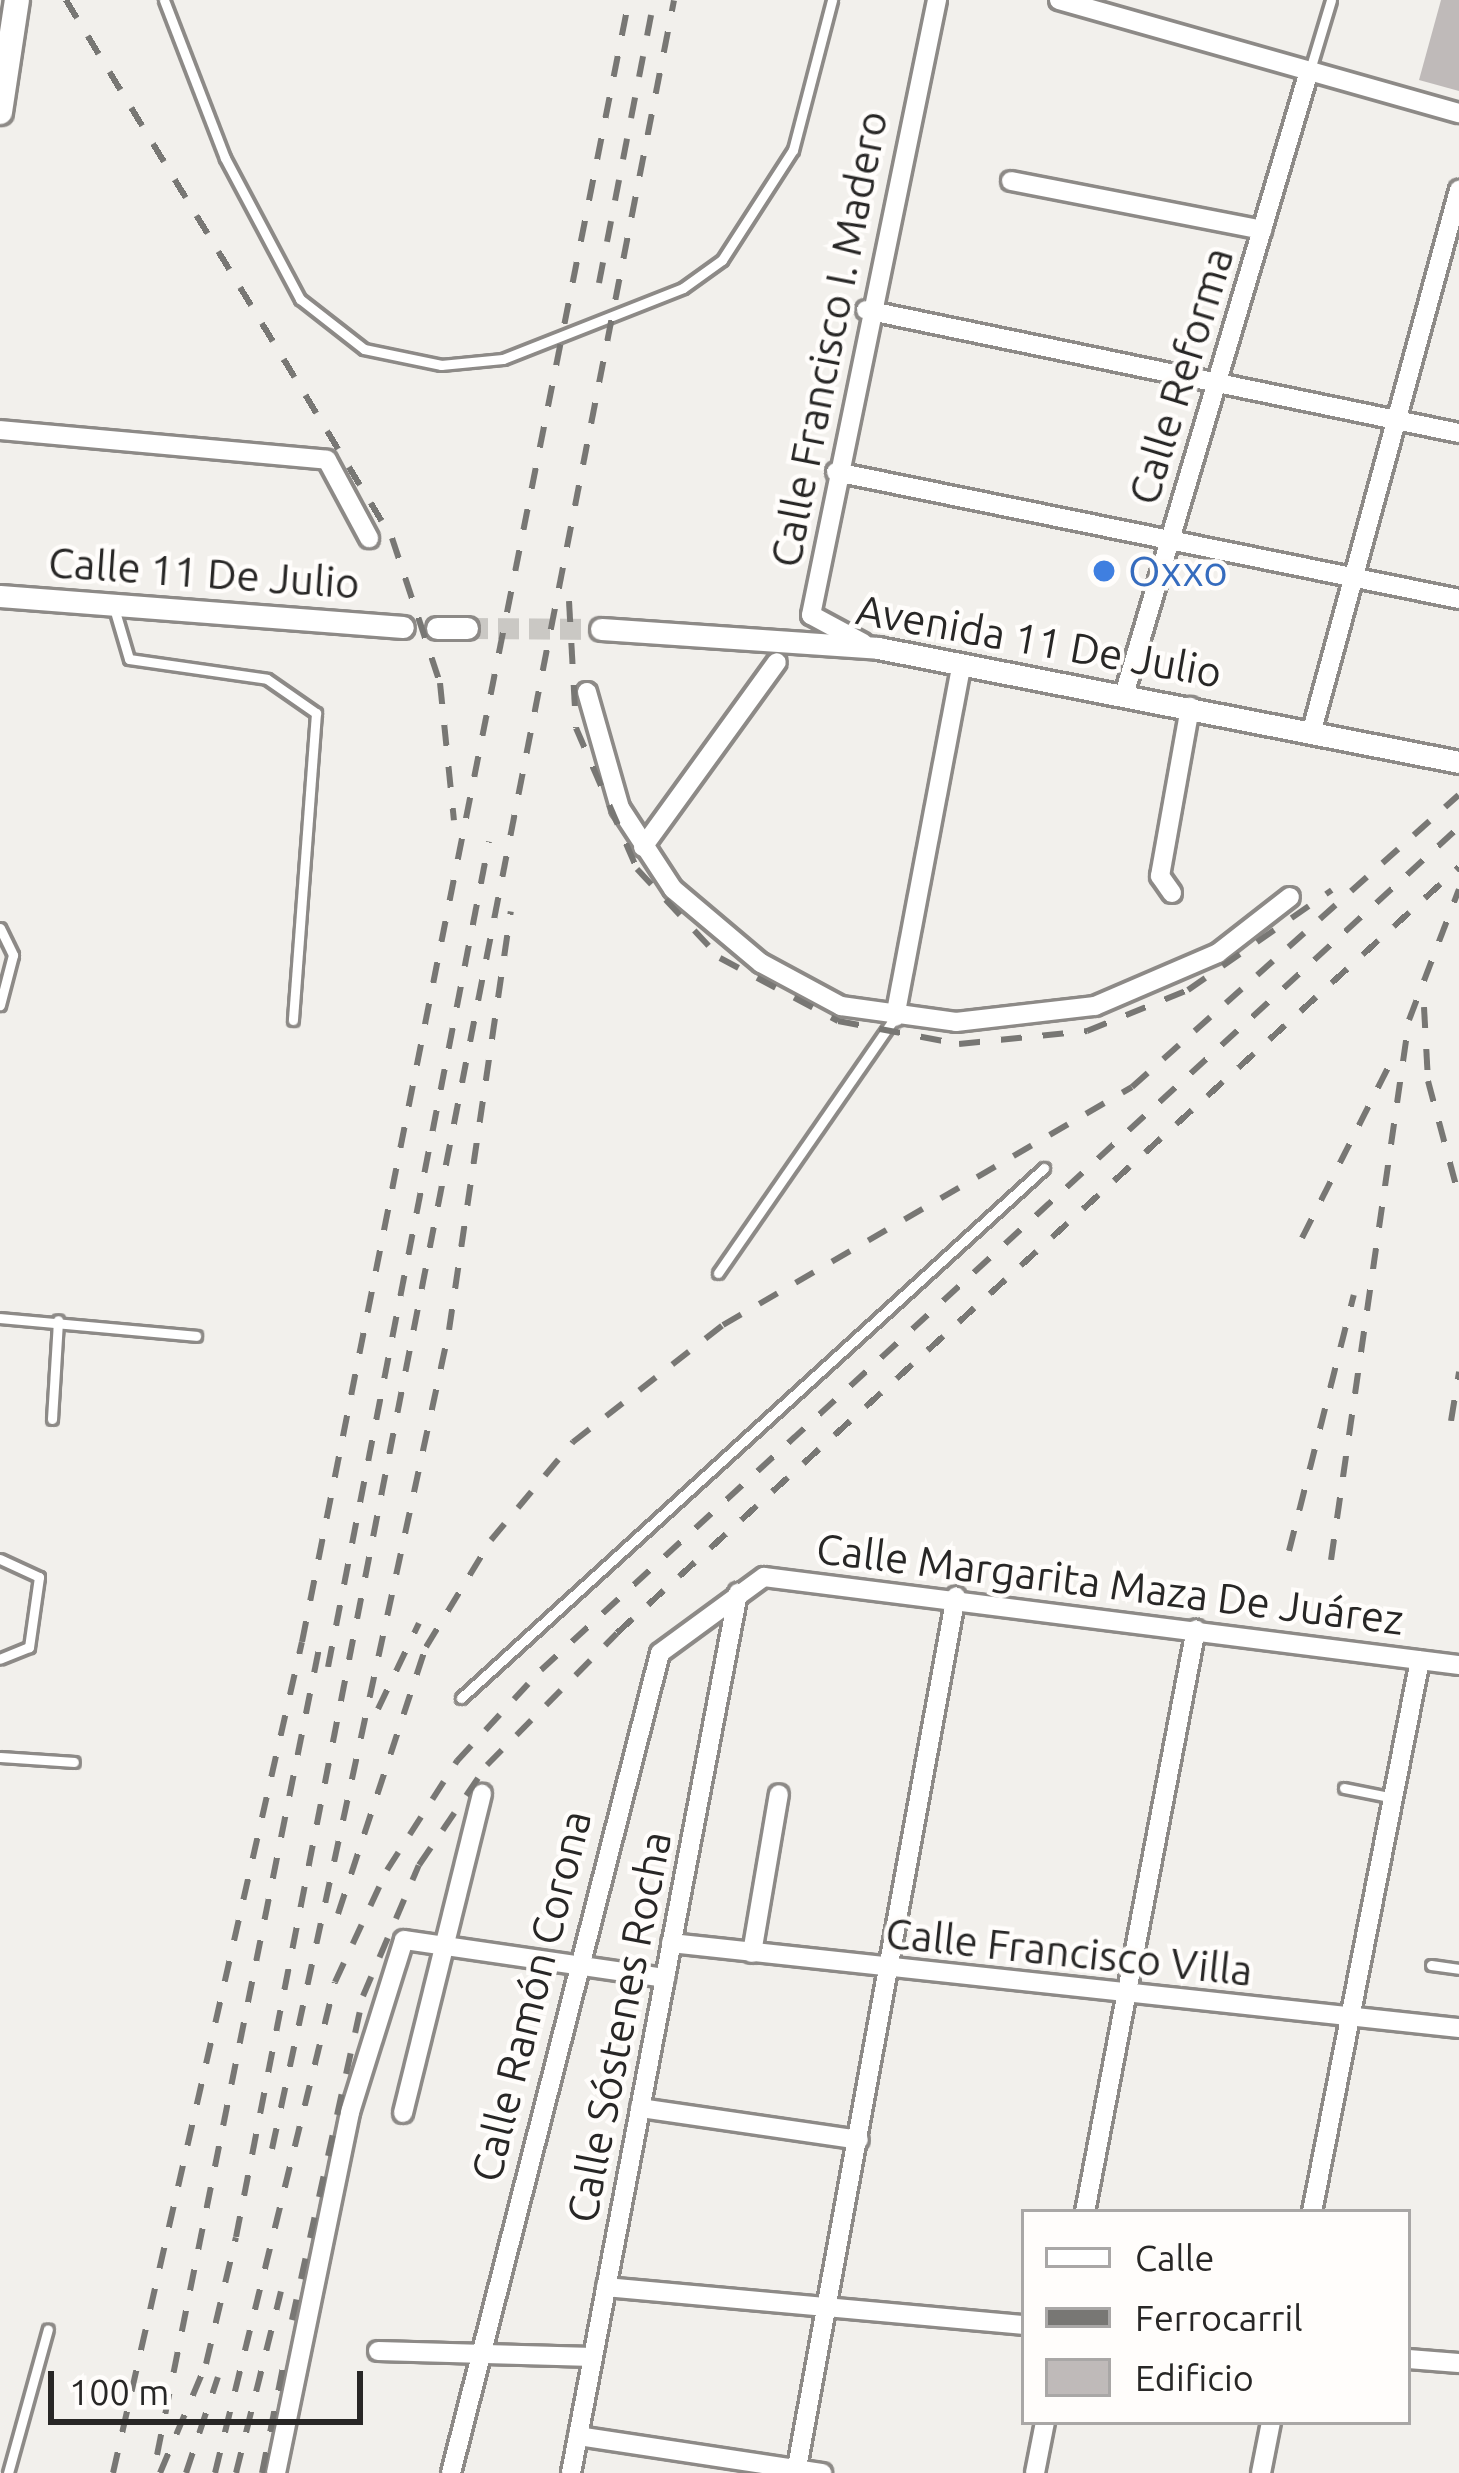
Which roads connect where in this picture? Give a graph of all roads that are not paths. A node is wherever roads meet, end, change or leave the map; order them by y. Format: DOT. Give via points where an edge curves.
graph roads {
  1 [pos="17,0"];
  2 [pos="164,0"];
  3 [pos="832,0"];
  4 [pos="938,0"];
  5 [pos="1059,0"];
  6 [pos="1331,0"];
  7 [pos="1307,78"];
  8 [pos="0,112"];
  9 [pos="1459,113"];
  10 [pos="1011,181"];
  11 [pos="1459,190"];
  12 [pos="1262,230"];
  13 [pos="866,310"];
  14 [pos="1216,386"];
  15 [pos="1396,422"];
  16 [pos="0,430"];
  17 [pos="1459,433"];
  18 [pos="836,472"];
  19 [pos="370,538"];
  20 [pos="1168,544"];
  21 [pos="1353,579"];
  22 [pos="0,596"];
  23 [pos="1459,599"];
  24 [pos="113,608"];
  25 [pos="403,627"];
  26 [pos="437,628"];
  27 [pos="466,628"];
  28 [pos="601,629"];
  29 [pos="878,648"];
  30 [pos="777,662"];
  31 [pos="962,664"];
  32 [pos="587,692"];
  33 [pos="1124,695"];
  34 [pos="1190,707"];
  35 [pos="1312,730"];
  36 [pos="1459,762"];
  37 [pos="643,847"];
  38 [pos="1172,893"];
  39 [pos="1290,897"];
  40 [pos="0,928"];
  41 [pos="0,1006"];
  42 [pos="895,1016"];
  43 [pos="292,1020"];
  44 [pos="1044,1168"];
  45 [pos="718,1273"];
  46 [pos="0,1318"];
  47 [pos="58,1320"];
  48 [pos="196,1336"];
  49 [pos="52,1419"];
  50 [pos="0,1558"];
  51 [pos="745,1587"];
  52 [pos="956,1596"];
  53 [pos="1196,1629"];
  54 [pos="0,1659"];
  55 [pos="1420,1660"];
  56 [pos="1459,1666"];
  57 [pos="460,1698"];
  58 [pos="0,1757"];
  59 [pos="74,1762"];
  60 [pos="1344,1788"];
  61 [pos="779,1794"];
  62 [pos="482,1795"];
  63 [pos="1394,1798"];
  64 [pos="671,1943"];
  65 [pos="441,1946"];
  66 [pos="752,1952"];
  67 [pos="572,1964"];
  68 [pos="1431,1966"];
  69 [pos="1459,1969"];
  70 [pos="892,1971"];
  71 [pos="665,1978"];
  72 [pos="1126,1994"];
  73 [pos="1350,2016"];
  74 [pos="1459,2028"];
  75 [pos="640,2108"];
  76 [pos="403,2113"];
  77 [pos="859,2140"];
  78 [pos="1086,2209"];
  79 [pos="1313,2209"];
  80 [pos="606,2287"];
  81 [pos="827,2308"];
  82 [pos="1021,2325"];
  83 [pos="48,2330"];
  84 [pos="378,2351"];
  85 [pos="482,2355"];
  86 [pos="593,2357"];
  87 [pos="1411,2359"];
  88 [pos="1459,2363"];
  89 [pos="1044,2425"];
  90 [pos="1269,2425"];
  91 [pos="578,2436"];
  92 [pos="796,2471"];
  93 [pos="8,2473"];
  94 [pos="276,2473"];
  95 [pos="451,2473"];
  96 [pos="571,2473"];
  97 [pos="822,2473"];
  98 [pos="1035,2473"];
  99 [pos="1261,2473"];
  1 -- 8 [label="main road"];
  2 -- 3 [label="lane" via="225,158 300,299 364,349 441,365 503,359 683,288 722,260 793,150"];
  4 -- 13 [label="street, Calle Francisco I. Madero"];
  5 -- 7 [label="street"];
  6 -- 7 [label="lane"];
  7 -- 9 [label="street"];
  7 -- 12 [label="street, Calle Reforma"];
  10 -- 12 [label="street"];
  11 -- 15 [label="street"];
  12 -- 14 [label="street, Calle Reforma"];
  13 -- 14 [label="street"];
  13 -- 18 [label="street, Calle Francisco I. Madero"];
  14 -- 15 [label="street"];
  14 -- 20 [label="street, Calle Reforma"];
  15 -- 17 [label="street"];
  15 -- 21 [label="street"];
  16 -- 19 [label="street" via="327,460"];
  18 -- 20 [label="street"];
  18 -- 29 [label="street, Calle Francisco I. Madero" via="813,623"];
  20 -- 21 [label="street"];
  20 -- 33 [label="street, Calle Reforma"];
  21 -- 23 [label="street"];
  21 -- 35 [label="street"];
  22 -- 24 [label="street, Calle 11 De Julio"];
  24 -- 25 [label="street, Calle 11 De Julio"];
  24 -- 43 [label="lane" via="129,659 267,680 316,713"];
  26 -- 27 [label="street"];
  28 -- 29 [label="street, Avenida 11 De Julio"];
  29 -- 31 [label="street, Avenida 11 De Julio"];
  30 -- 37 [label="street"];
  31 -- 33 [label="street, Avenida 11 De Julio"];
  31 -- 42 [label="street"];
  32 -- 37 [label="street" via="601,758"];
  33 -- 34 [label="street, Avenida 11 De Julio"];
  34 -- 35 [label="street, Avenida 11 De Julio"];
  34 -- 38 [label="street" via="1160,876"];
  35 -- 36 [label="street, Avenida 11 De Julio"];
  37 -- 42 [label="street" via="708,924 761,963 841,1006"];
  39 -- 42 [label="street" via="1218,953 1095,1006 956,1022"];
  40 -- 41 [label="lane" via="13,955"];
  42 -- 45 [label="lane"];
  44 -- 57 [label="lane"];
  46 -- 47 [label="lane"];
  47 -- 48 [label="lane"];
  47 -- 49 [label="lane"];
  50 -- 54 [label="lane" via="40,1577 29,1647"];
  51 -- 52 [label="street, Calle Margarita Maza De Juárez"];
  51 -- 64 [label="street, Calle Sóstenes Rocha"];
  51 -- 67 [label="street, Calle Ramón Corona" via="650,1669"];
  52 -- 53 [label="street, Calle Margarita Maza De Juárez"];
  52 -- 70 [label="street"];
  53 -- 55 [label="street, Calle Margarita Maza De Juárez"];
  53 -- 72 [label="street"];
  55 -- 56 [label="street, Calle Margarita Maza De Juárez"];
  55 -- 63 [label="street"];
  58 -- 59 [label="lane"];
  60 -- 63 [label="lane"];
  61 -- 66 [label="street"];
  62 -- 65 [label="street"];
  63 -- 73 [label="street"];
  64 -- 66 [label="street, Calle Francisco Villa"];
  64 -- 71 [label="street, Calle Sóstenes Rocha"];
  65 -- 67 [label="street"];
  65 -- 76 [label="street"];
  65 -- 94 [label="street" via="404,1940 350,2112"];
  66 -- 70 [label="street, Calle Francisco Villa"];
  67 -- 71 [label="street"];
  67 -- 85 [label="street, Calle Ramón Corona"];
  68 -- 69 [label="lane"];
  70 -- 72 [label="street, Calle Francisco Villa"];
  70 -- 77 [label="street"];
  71 -- 75 [label="street, Calle Sóstenes Rocha"];
  72 -- 73 [label="street, Calle Francisco Villa"];
  72 -- 78 [label="street"];
  73 -- 74 [label="street, Calle Francisco Villa"];
  73 -- 79 [label="street"];
  75 -- 77 [label="street"];
  75 -- 80 [label="street, Calle Sóstenes Rocha"];
  77 -- 81 [label="street"];
  80 -- 81 [label="street"];
  80 -- 86 [label="street, Calle Sóstenes Rocha"];
  81 -- 82 [label="street"];
  81 -- 92 [label="street"];
  83 -- 93 [label="lane"];
  84 -- 85 [label="street"];
  85 -- 86 [label="street"];
  85 -- 95 [label="street, Calle Ramón Corona"];
  86 -- 91 [label="street, Calle Sóstenes Rocha"];
  87 -- 88 [label="street"];
  89 -- 98 [label="street"];
  90 -- 99 [label="street"];
  91 -- 92 [label="street"];
  91 -- 96 [label="street, Calle Sóstenes Rocha"];
  92 -- 97 [label="street"];
}
